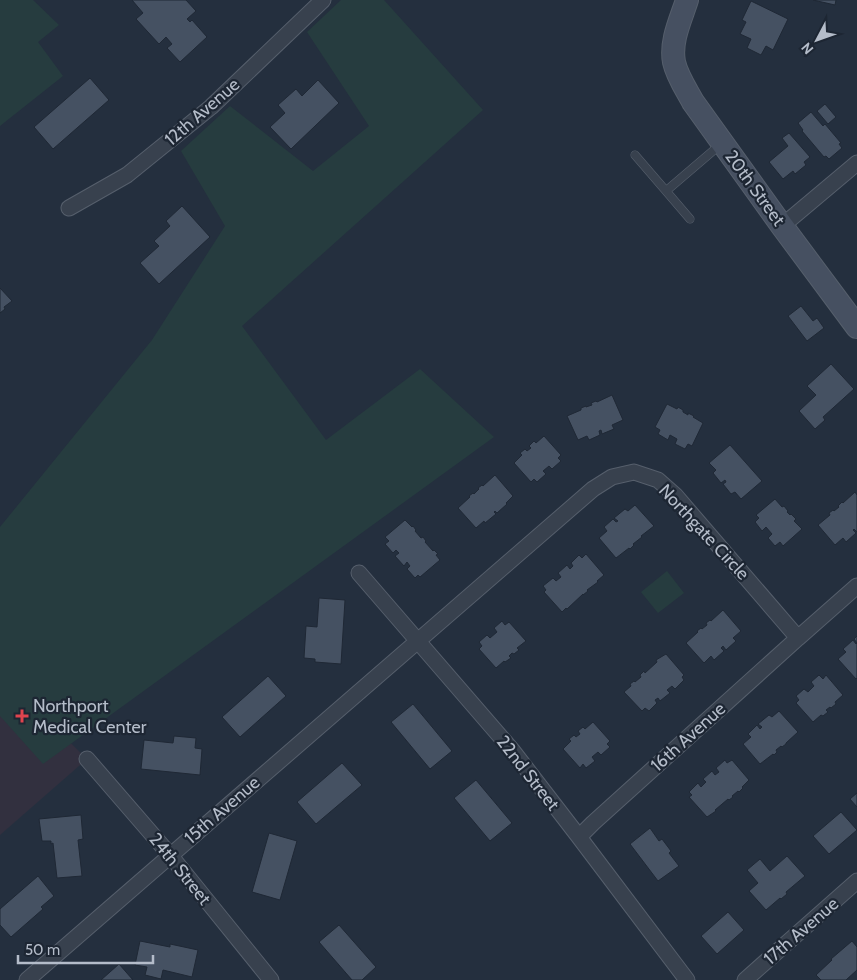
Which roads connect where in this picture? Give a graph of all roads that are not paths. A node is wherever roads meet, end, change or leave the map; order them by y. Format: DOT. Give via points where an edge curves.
graph roads {
  1 [pos="324,0"];
  2 [pos="687,0"];
  3 [pos="722,142"];
  4 [pos="635,155"];
  5 [pos="857,163"];
  6 [pos="666,191"];
  7 [pos="69,208"];
  8 [pos="690,219"];
  9 [pos="782,226"];
  10 [pos="857,327"];
  11 [pos="359,573"];
  12 [pos="857,586"];
  13 [pos="798,638"];
  14 [pos="418,641"];
  15 [pos="87,758"];
  16 [pos="579,837"];
  17 [pos="170,856"];
  18 [pos="857,881"];
  19 [pos="27,980"];
  20 [pos="271,980"];
  21 [pos="687,980"];
  22 [pos="745,980"];
  1 -- 7 [label="street, 12th Avenue" via="211,107 127,175"];
  2 -- 3 [label="street, 20th Street" via="674,40 674,61 693,102"];
  3 -- 6 [label="lane"];
  3 -- 9 [label="street, 20th Street"];
  4 -- 6 [label="lane"];
  5 -- 9 [label="street"];
  6 -- 8 [label="lane"];
  9 -- 10 [label="street, 20th Street"];
  11 -- 14 [label="street, 22nd Street"];
  12 -- 13 [label="street"];
  13 -- 14 [label="street, Northgate Circle" via="675,495 658,480 634,472 612,477 593,490"];
  13 -- 16 [label="street, 16th Avenue"];
  14 -- 16 [label="street, 22nd Street" via="512,750"];
  14 -- 17 [label="street, 15th Avenue"];
  15 -- 17 [label="street, 24th Street"];
  16 -- 21 [label="street, 22nd Street"];
  17 -- 19 [label="street, 15th Avenue"];
  17 -- 20 [label="street, 24th Street"];
  18 -- 22 [label="street, 17th Avenue"];
}
